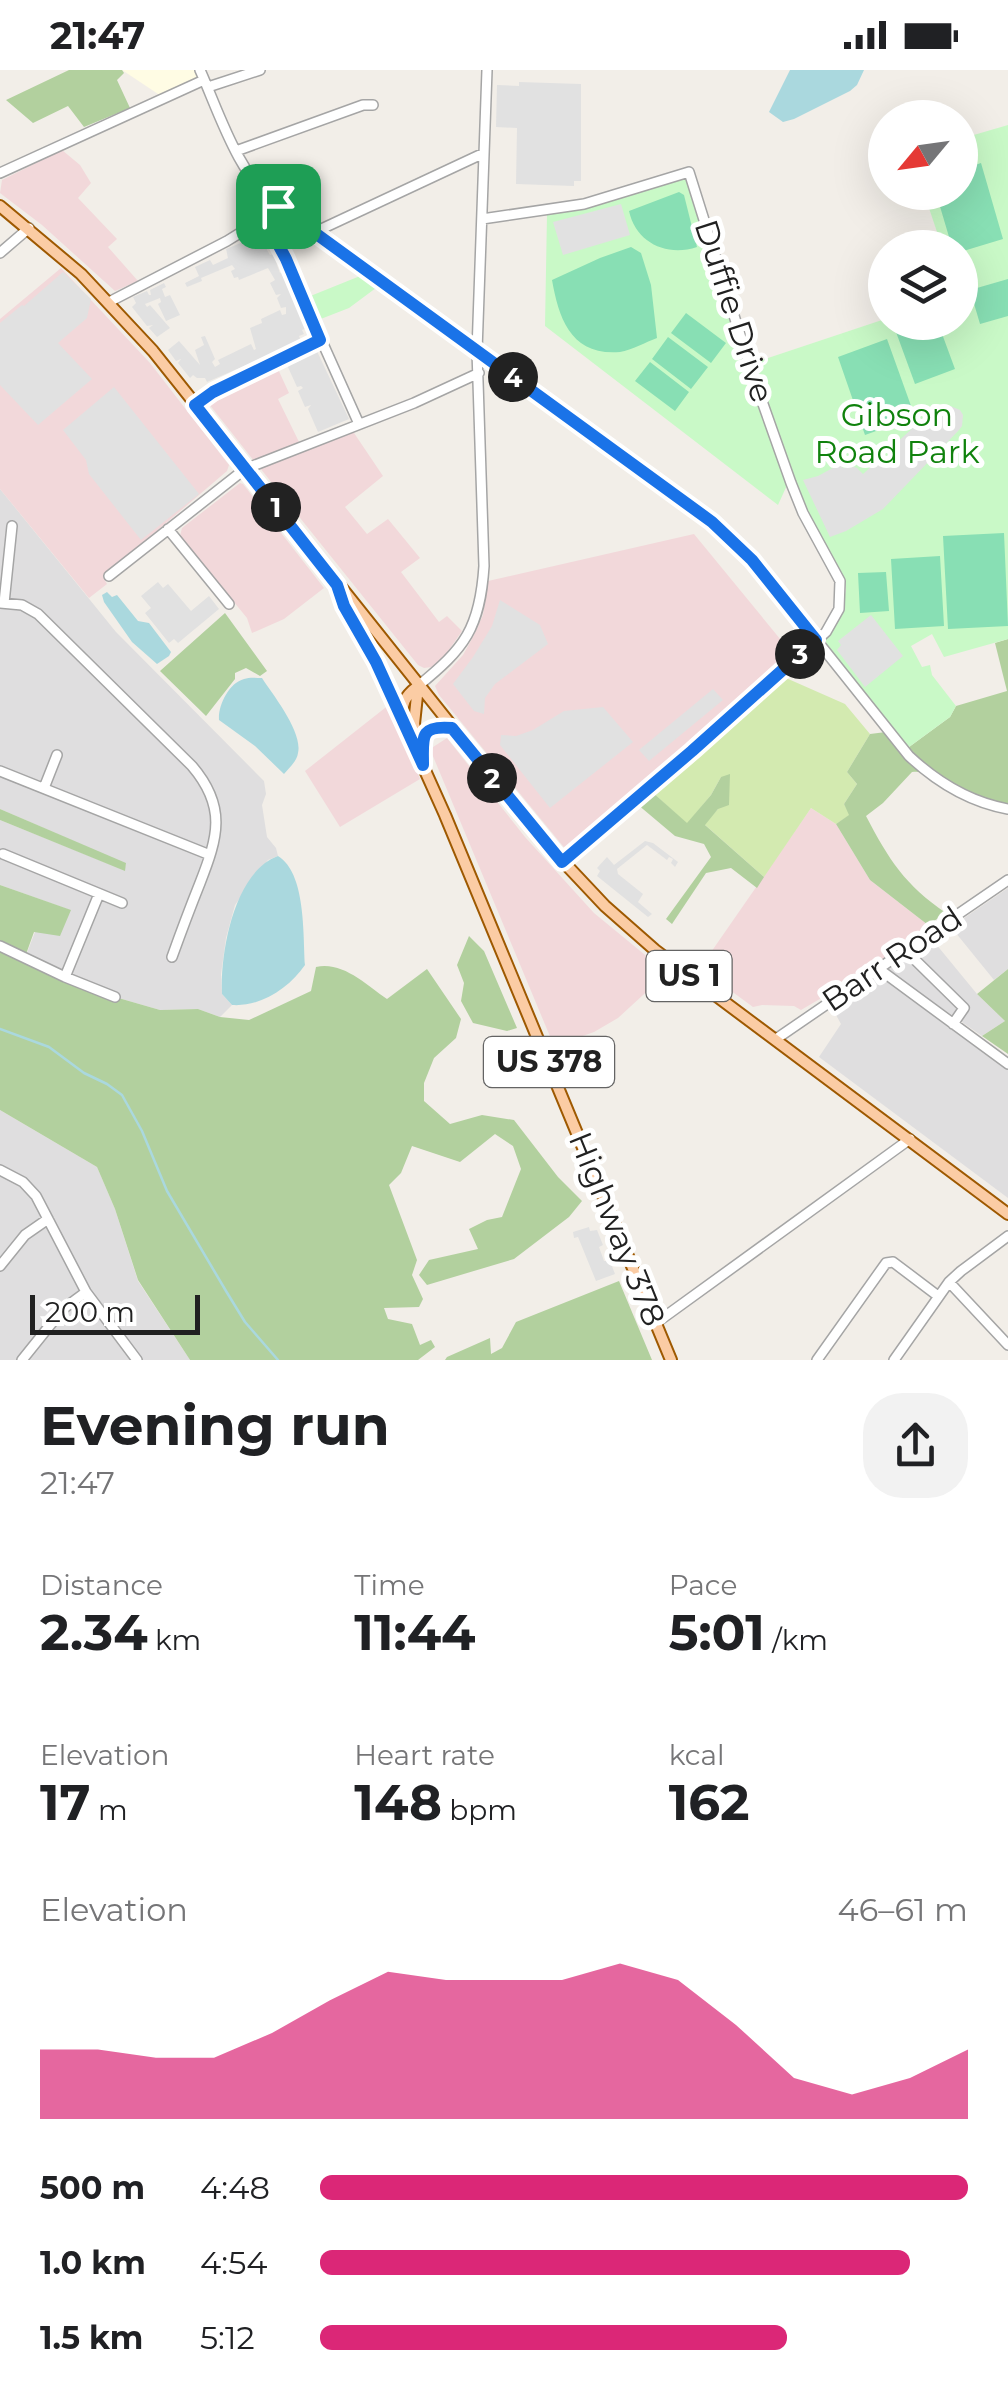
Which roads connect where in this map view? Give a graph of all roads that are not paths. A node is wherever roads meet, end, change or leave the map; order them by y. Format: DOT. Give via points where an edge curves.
graph roads {
  1 [pos="260,70"];
  2 [pos="486,70"];
  3 [pos="204,79"];
  4 [pos="373,106"];
  5 [pos="236,151"];
  6 [pos="484,153"];
  7 [pos="0,173"];
  8 [pos="0,206"];
  9 [pos="278,206"];
  10 [pos="264,218"];
  11 [pos="482,220"];
  12 [pos="29,228"];
  13 [pos="315,232"];
  14 [pos="0,254"];
  15 [pos="108,302"];
  16 [pos="320,340"];
  17 [pos="477,350"];
  18 [pos="478,373"];
  19 [pos="195,405"];
  20 [pos="359,424"];
  21 [pos="245,469"];
  22 [pos="12,526"];
  23 [pos="168,529"];
  24 [pos="109,576"];
  25 [pos="337,585"];
  26 [pos="226,600"];
  27 [pos="2,603"];
  28 [pos="816,640"];
  29 [pos="418,686"];
  30 [pos="405,727"];
  31 [pos="452,728"];
  32 [pos="57,754"];
  33 [pos="423,765"];
  34 [pos="0,771"];
  35 [pos="44,788"];
  36 [pos="1008,809"];
  37 [pos="3,854"];
  38 [pos="210,855"];
  39 [pos="562,862"];
  40 [pos="1008,880"];
  41 [pos="98,894"];
  42 [pos="122,904"];
  43 [pos="0,946"];
  44 [pos="906,951"];
  45 [pos="172,957"];
  46 [pos="879,968"];
  47 [pos="65,977"];
  48 [pos="115,998"];
  49 [pos="952,1024"];
  50 [pos="776,1038"];
  51 [pos="1008,1064"];
  52 [pos="910,1139"];
  53 [pos="0,1170"];
  54 [pos="1008,1214"];
  55 [pos="48,1218"];
  56 [pos="1008,1236"];
  57 [pos="0,1266"];
  58 [pos="949,1282"];
  59 [pos="86,1292"];
  60 [pos="938,1296"];
  61 [pos="656,1322"];
  62 [pos="1008,1345"];
  63 [pos="133,1358"];
  64 [pos="22,1360"];
  65 [pos="671,1360"];
  66 [pos="817,1360"];
  67 [pos="894,1360"];
  1 -- 3 [label="street"];
  2 -- 6 [label="street"];
  3 -- 5 [label="street"];
  3 -- 7 [label="street"];
  4 -- 5 [label="street"];
  5 -- 9 [label="street" via="254,184"];
  6 -- 11 [label="street"];
  6 -- 13 [label="street"];
  8 -- 12 [label="main road, US 1"];
  9 -- 10 [label="street"];
  9 -- 13 [label="street"];
  10 -- 15 [label="street"];
  10 -- 16 [label="street"];
  11 -- 17 [label="street"];
  11 -- 28 [label="street, Duffie Drive" via="584,204 689,172 791,483 840,581 840,610"];
  12 -- 14 [label="street"];
  12 -- 15 [label="main road, US 1"];
  13 -- 17 [label="street"];
  15 -- 19 [label="main road, US 1"];
  16 -- 19 [label="street"];
  16 -- 20 [label="street"];
  17 -- 18 [label="street"];
  17 -- 28 [label="street" via="725,533"];
  18 -- 20 [label="street"];
  18 -- 29 [label="street" via="480,603 461,647"];
  19 -- 21 [label="main road, US 1"];
  20 -- 21 [label="street"];
  21 -- 23 [label="street"];
  21 -- 25 [label="main road, US 1"];
  22 -- 27 [label="street"];
  23 -- 24 [label="street"];
  23 -- 26 [label="street"];
  25 -- 29 [label="main road, US 1"];
  25 -- 30 [label="main road, US 378"];
  27 -- 38 [label="street" via="38,614 202,777 217,828"];
  28 -- 36 [label="street" via="921,767 978,802"];
  28 -- 39 [label="street"];
  29 -- 30 [label="main road" via="403,703"];
  29 -- 31 [label="main road, US 1"];
  29 -- 33 [label="main road, US 378" via="414,724"];
  30 -- 33 [label="main road, US 378"];
  31 -- 33 [label="main road" via="427,731"];
  31 -- 39 [label="main road, US 1"];
  32 -- 35 [label="street"];
  33 -- 61 [label="main road, Highway 378 / US 378"];
  34 -- 35 [label="street"];
  35 -- 38 [label="street"];
  37 -- 41 [label="street"];
  38 -- 45 [label="street"];
  39 -- 50 [label="main road, US 1" via="629,928"];
  40 -- 44 [label="street, Barr Road"];
  41 -- 42 [label="street"];
  41 -- 47 [label="street"];
  43 -- 47 [label="street"];
  44 -- 46 [label="street, Barr Road"];
  44 -- 49 [label="street" via="964,1008"];
  46 -- 49 [label="street"];
  46 -- 50 [label="street, Barr Road"];
  47 -- 48 [label="street"];
  49 -- 51 [label="street"];
  50 -- 52 [label="main road, US 1"];
  52 -- 54 [label="main road, US 1"];
  52 -- 61 [label="street"];
  53 -- 55 [label="street" via="29,1187"];
  55 -- 57 [label="street"];
  55 -- 59 [label="street"];
  56 -- 58 [label="street"];
  58 -- 60 [label="street"];
  58 -- 62 [label="street"];
  59 -- 63 [label="street"];
  59 -- 64 [label="street"];
  60 -- 66 [label="street" via="898,1264 886,1263"];
  60 -- 67 [label="street"];
  61 -- 65 [label="main road, Highway 378 / US 378"];
}
